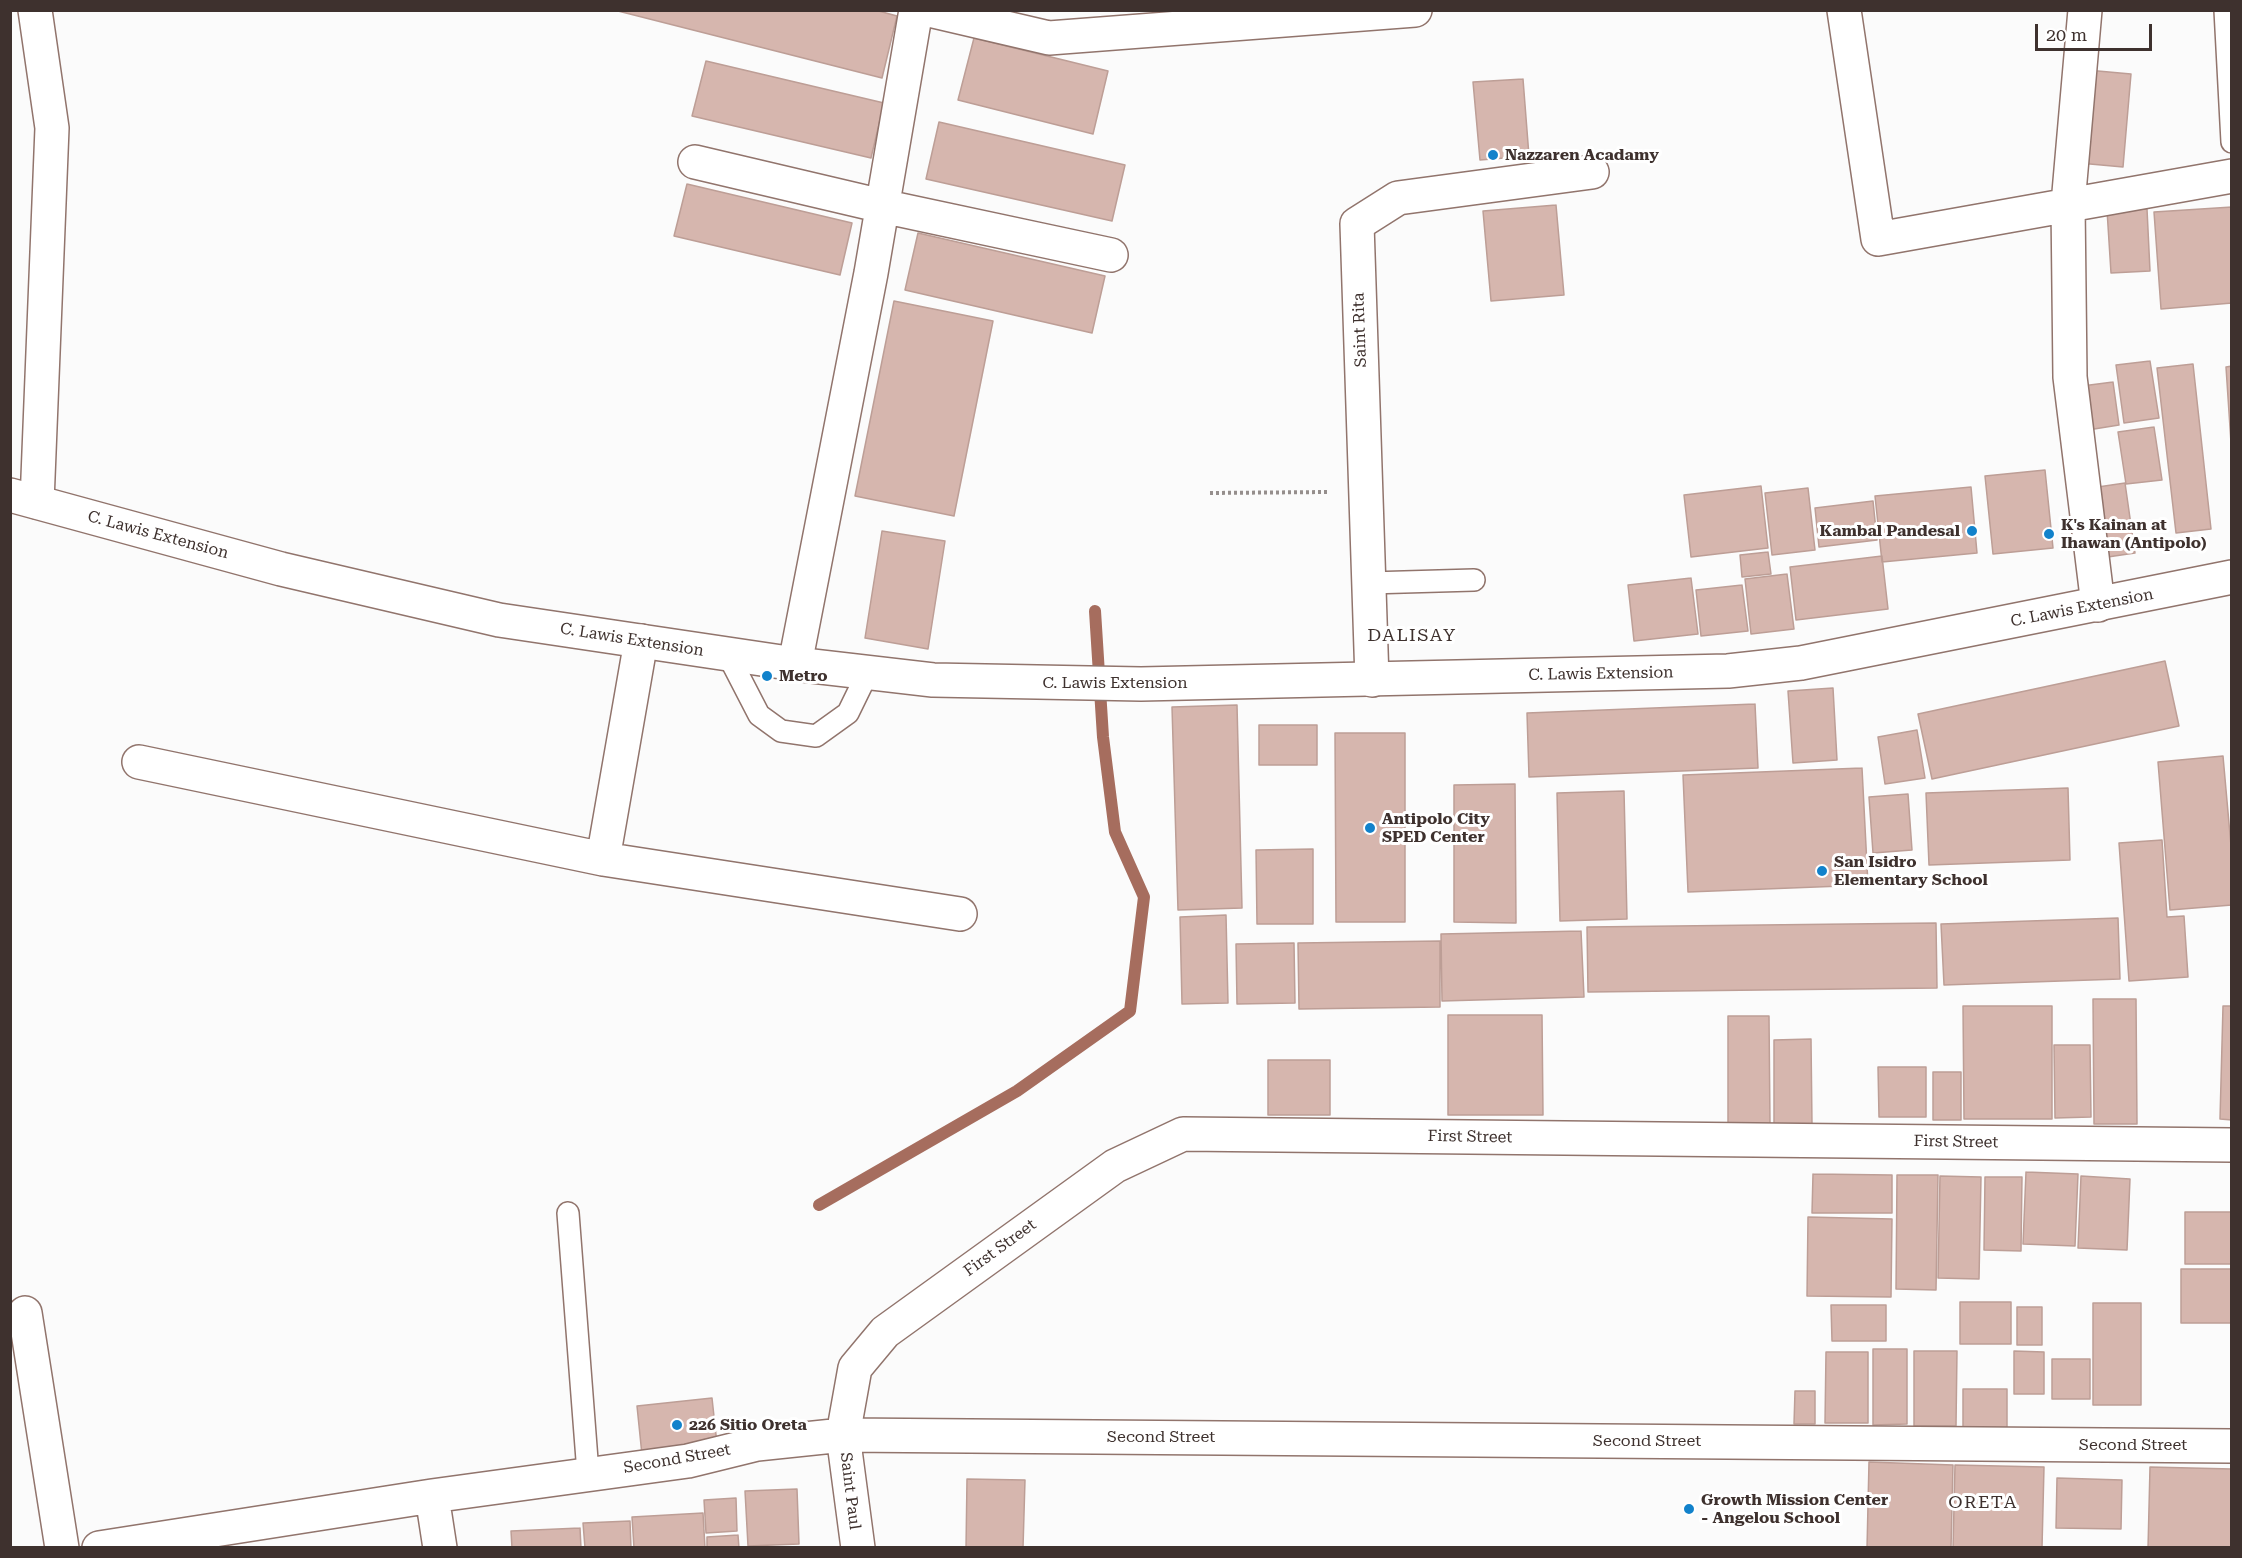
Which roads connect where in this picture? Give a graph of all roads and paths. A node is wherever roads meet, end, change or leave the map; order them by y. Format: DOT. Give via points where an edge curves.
graph roads {
  1 [pos="35,10"];
  2 [pos="916,10"];
  3 [pos="929,10"];
  4 [pos="1416,10"];
  5 [pos="1844,10"];
  6 [pos="2085,10"];
  7 [pos="2225,10"];
  8 [pos="1333,14"];
  9 [pos="1119,22"];
  10 [pos="2230,86"];
  11 [pos="2232,142"];
  12 [pos="695,162"];
  13 [pos="1592,172"];
  14 [pos="2232,176"];
  15 [pos="2068,204"];
  16 [pos="882,206"];
  17 [pos="1111,255"];
  18 [pos="1365,491"];
  19 [pos="1210,494"];
  20 [pos="24,499"];
  21 [pos="2232,577"];
  22 [pos="1474,580"];
  23 [pos="1369,583"];
  24 [pos="2098,605"];
  25 [pos="641,641"];
  26 [pos="728,655"];
  27 [pos="795,664"];
  28 [pos="868,672"];
  29 [pos="1372,680"];
  30 [pos="139,762"];
  31 [pos="603,859"];
  32 [pos="960,914"];
  33 [pos="2232,1145"];
  34 [pos="567,1213"];
  35 [pos="25,1313"];
  36 [pos="843,1435"];
  37 [pos="2232,1446"];
  38 [pos="588,1473"];
  39 [pos="432,1496"];
  40 [pos="166,1543"];
  41 [pos="62,1548"];
  42 [pos="99,1548"];
  43 [pos="440,1548"];
  44 [pos="858,1548"];
  1 -- 20 [label="street" via="52,128"];
  2 -- 16 [label="street"];
  3 -- 9 [label="street" via="1049,38"];
  4 -- 8 [label="street"];
  5 -- 15 [label="street" via="1878,238"];
  6 -- 15 [label="street"];
  7 -- 10 [label="lane"];
  8 -- 9 [label="street"];
  10 -- 11 [label="lane"];
  12 -- 16 [label="street"];
  13 -- 18 [label="street, Saint Rita" via="1398,198 1356,224"];
  14 -- 15 [label="street"];
  15 -- 24 [label="street" via="2070,377"];
  16 -- 17 [label="street"];
  16 -- 27 [label="street"];
  18 -- 19 [label="path"];
  18 -- 23 [label="street, Saint Rita"];
  20 -- 25 [label="street, C. Lawis Extension" via="281,569 499,620"];
  21 -- 24 [label="street, C. Lawis Extension"];
  22 -- 23 [label="lane"];
  23 -- 29 [label="street, Saint Rita"];
  24 -- 29 [label="street, C. Lawis Extension" via="1801,663 1728,671"];
  25 -- 26 [label="street, C. Lawis Extension"];
  25 -- 31 [label="street"];
  26 -- 27 [label="street, C. Lawis Extension"];
  26 -- 28 [label="lane" via="759,715 781,731 816,736 848,713"];
  27 -- 28 [label="street, C. Lawis Extension"];
  28 -- 29 [label="street, C. Lawis Extension" via="933,680 1035,683"];
  30 -- 31 [label="street"];
  31 -- 32 [label="street"];
  33 -- 36 [label="street, First Street" via="1183,1134 1115,1166 885,1332 855,1368"];
  34 -- 38 [label="lane"];
  35 -- 41 [label="street"];
  36 -- 37 [label="street, Second Street"];
  36 -- 38 [label="street, Second Street" via="757,1444 688,1461"];
  36 -- 44 [label="street, Saint Paul"];
  38 -- 39 [label="street, Second Street"];
  39 -- 40 [label="street, Second Street"];
  39 -- 43 [label="street"];
  40 -- 42 [label="street, Second Street"];
}
